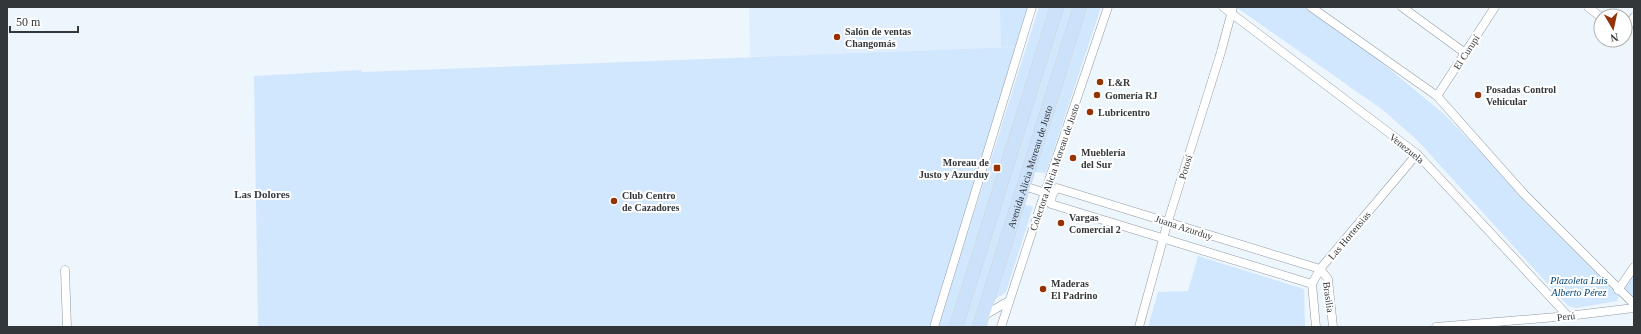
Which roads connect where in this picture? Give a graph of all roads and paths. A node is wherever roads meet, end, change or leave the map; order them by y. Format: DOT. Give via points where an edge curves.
graph roads {
  1 [pos="1032,7"];
  2 [pos="1057,7"];
  3 [pos="1080,7"];
  4 [pos="1108,7"];
  5 [pos="1223,7"];
  6 [pos="1311,7"];
  7 [pos="1402,7"];
  8 [pos="1495,7"];
  9 [pos="1232,10"];
  10 [pos="1465,53"];
  11 [pos="1437,96"];
  12 [pos="1417,154"];
  13 [pos="1024,186"];
  14 [pos="1048,194"];
  15 [pos="1168,221"];
  16 [pos="1164,239"];
  17 [pos="1634,267"];
  18 [pos="1320,269"];
  19 [pos="65,270"];
  20 [pos="1312,284"];
  21 [pos="1618,290"];
  22 [pos="1009,301"];
  23 [pos="1634,304"];
  24 [pos="1634,308"];
  25 [pos="1568,316"];
  26 [pos="980,322"];
  27 [pos="1453,326"];
  28 [pos="68,327"];
  29 [pos="934,327"];
  30 [pos="956,327"];
  31 [pos="1001,327"];
  32 [pos="1139,327"];
  33 [pos="1316,327"];
  34 [pos="1333,327"];
  35 [pos="1436,327"];
  1 -- 29 [label="street"];
  2 -- 30 [label="main road"];
  3 -- 13 [label="main road, Avenida Alicia Moreau de Justo"];
  4 -- 14 [label="street, Colectora Alicia Moreau de Justo"];
  5 -- 9 [label="street, Venezuela"];
  6 -- 11 [label="street"];
  7 -- 10 [label="street"];
  8 -- 10 [label="street, El Curupí"];
  9 -- 12 [label="street, Venezuela"];
  9 -- 15 [label="street, Potosí" via="1222,52"];
  10 -- 11 [label="street, El Curupí"];
  11 -- 21 [label="street" via="1524,194"];
  12 -- 18 [label="street, Las Hortensias"];
  12 -- 25 [label="street, Venezuela"];
  13 -- 14 [label="street, Juana Azurduy"];
  13 -- 26 [label="main road, Avenida Alicia Moreau de Justo"];
  14 -- 15 [label="street, Juana Azurduy" via="1057,188"];
  14 -- 16 [label="street, Juana Azurduy" via="1051,204"];
  14 -- 22 [label="street, Colectora Alicia Moreau de Justo"];
  15 -- 16 [label="street, Potosí"];
  15 -- 18 [label="street, Juana Azurduy"];
  16 -- 20 [label="street, Juana Azurduy"];
  16 -- 32 [label="street, Potosí"];
  17 -- 21 [label="street"];
  18 -- 20 [label="street, Las Hortensias"];
  18 -- 34 [label="street, Brasilia" via="1328,279"];
  19 -- 28 [label="street"];
  20 -- 33 [label="street"];
  21 -- 23 [label="street"];
  22 -- 26 [label="street"];
  22 -- 31 [label="street, Colectora Alicia Moreau de Justo"];
  24 -- 25 [label="street, Perú"];
  25 -- 27 [label="street, Perú"];
  27 -- 35 [label="street, Perú"];
}
